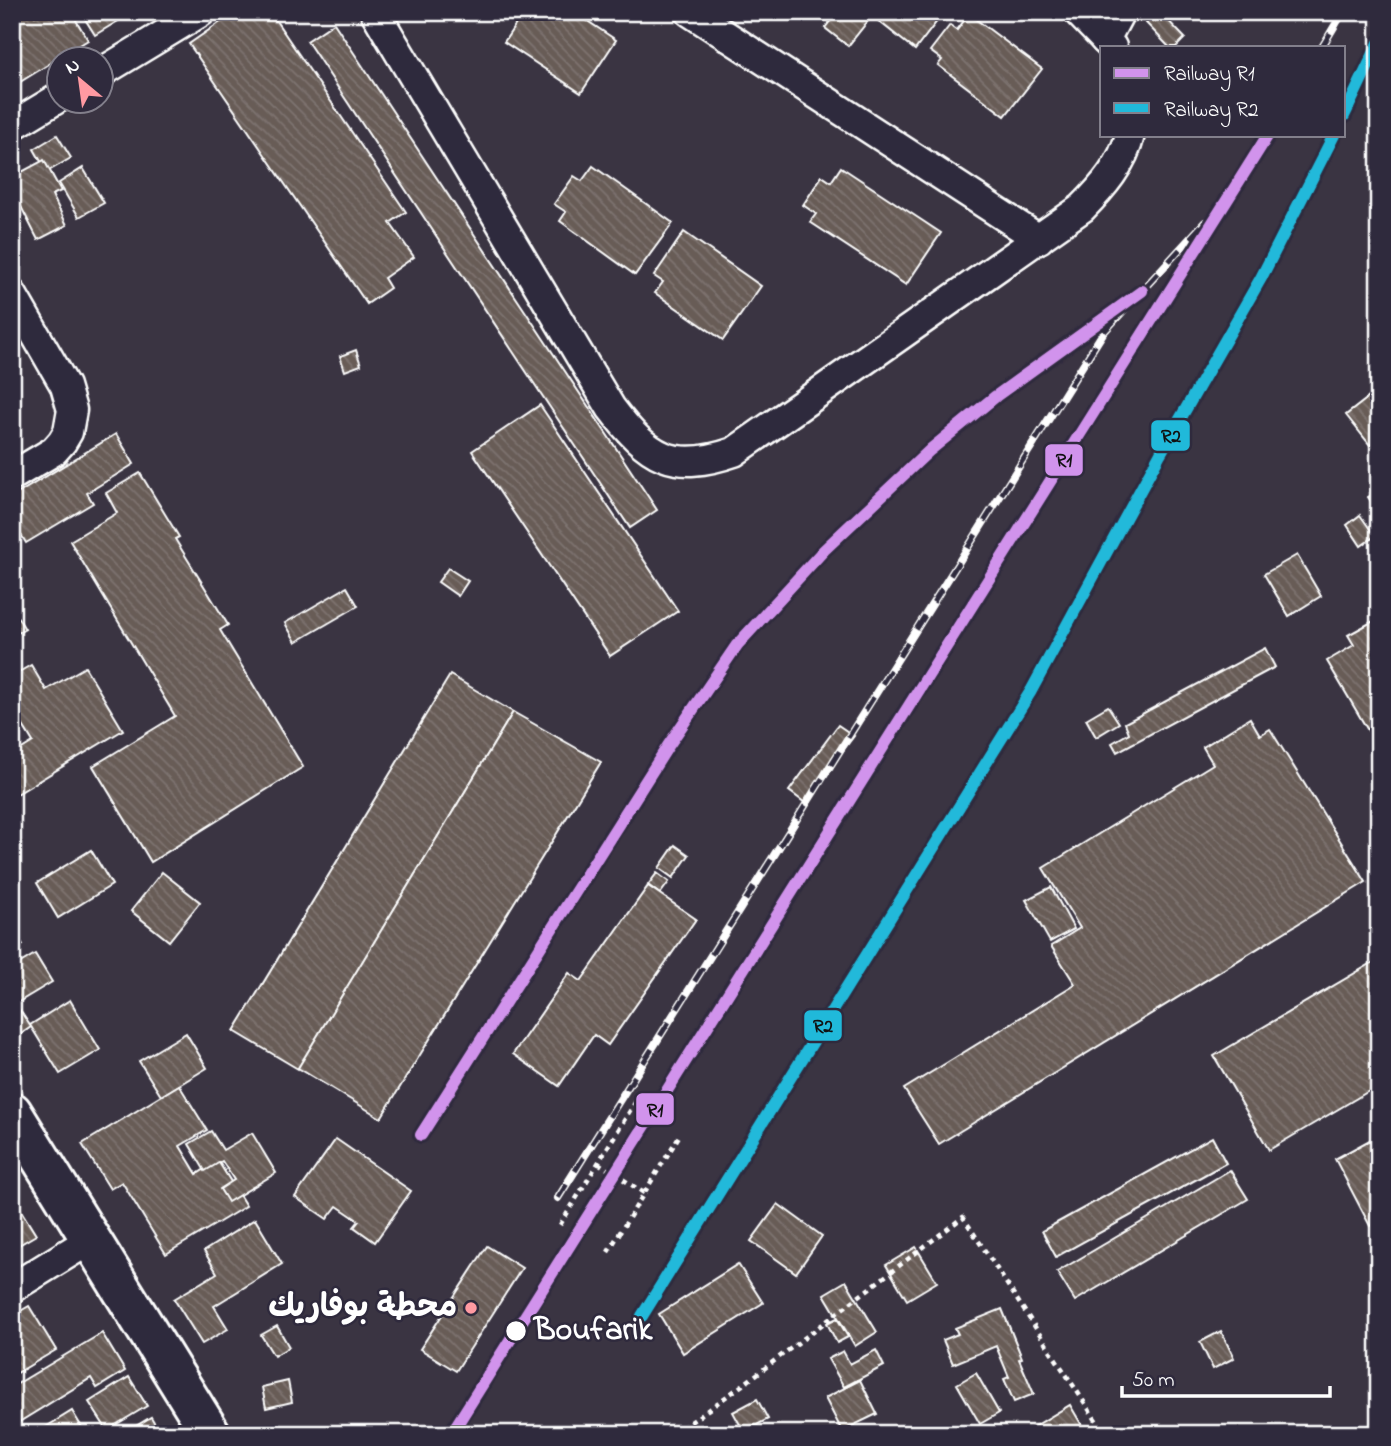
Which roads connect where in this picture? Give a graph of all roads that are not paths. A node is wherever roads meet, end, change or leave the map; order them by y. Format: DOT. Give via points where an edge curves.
graph roads {
  1 [pos="201,12"];
  2 [pos="375,12"];
  3 [pos="690,12"];
  4 [pos="1078,12"];
  5 [pos="1120,12"];
  6 [pos="1109,44"];
  7 [pos="116,64"];
  8 [pos="46,105"];
  9 [pos="12,126"];
  10 [pos="1130,136"];
  11 [pos="1039,239"];
  12 [pos="12,294"];
  13 [pos="12,476"];
  14 [pos="12,1112"];
  15 [pos="90,1240"];
  16 [pos="12,1288"];
  17 [pos="211,1434"];
  1 -- 7 [label="street"];
  2 -- 11 [label="street" via="611,408 630,433 669,459 692,463 734,452"];
  3 -- 11 [label="street"];
  4 -- 6 [label="street"];
  5 -- 6 [label="street"];
  8 -- 9 [label="street"];
  10 -- 11 [label="street" via="1105,184 1083,208"];
  12 -- 13 [label="street" via="65,386 72,410 68,432 54,451"];
  14 -- 15 [label="main road"];
  15 -- 16 [label="street"];
  15 -- 17 [label="main road"];
}
